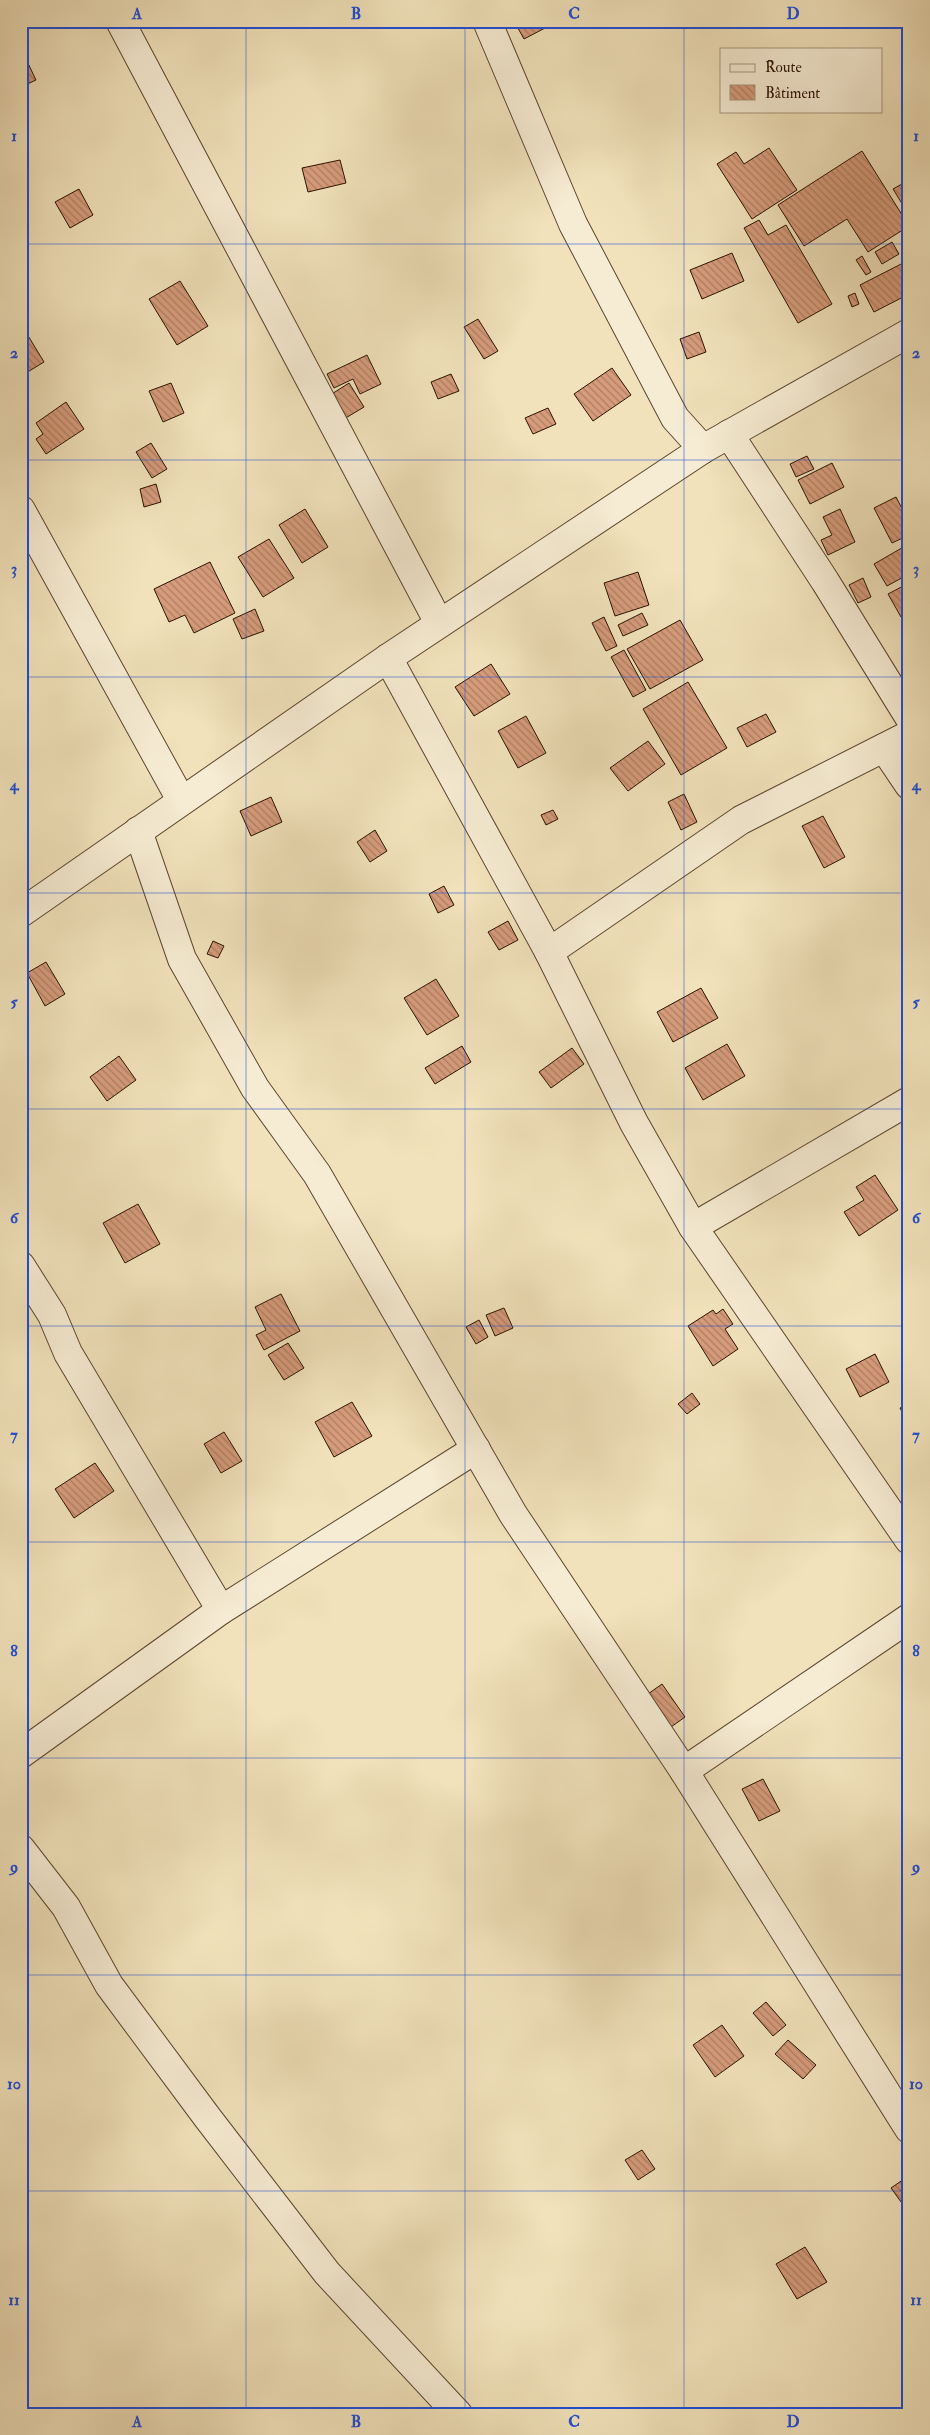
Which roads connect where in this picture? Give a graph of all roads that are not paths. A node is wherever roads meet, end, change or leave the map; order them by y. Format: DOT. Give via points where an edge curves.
graph roads {
  1 [pos="120,21"];
  2 [pos="487,21"];
  3 [pos="909,333"];
  4 [pos="729,434"];
  5 [pos="703,449"];
  6 [pos="21,510"];
  7 [pos="439,623"];
  8 [pos="388,658"];
  9 [pos="909,717"];
  10 [pos="909,735"];
  11 [pos="884,748"];
  12 [pos="909,785"];
  13 [pos="181,800"];
  14 [pos="138,831"];
  15 [pos="21,913"];
  16 [pos="549,952"];
  17 [pos="909,1101"];
  18 [pos="693,1227"];
  19 [pos="21,1266"];
  20 [pos="476,1449"];
  21 [pos="909,1540"];
  22 [pos="221,1610"];
  23 [pos="909,1618"];
  24 [pos="21,1754"];
  25 [pos="684,1771"];
  26 [pos="21,1849"];
  27 [pos="909,2129"];
  28 [pos="458,2414"];
  1 -- 7 [label="street"];
  2 -- 5 [label="street" via="573,224 675,418"];
  3 -- 4 [label="street"];
  4 -- 5 [label="street"];
  4 -- 9 [label="street"];
  5 -- 7 [label="street"];
  6 -- 13 [label="street"];
  7 -- 8 [label="street"];
  8 -- 13 [label="street"];
  8 -- 16 [label="street"];
  10 -- 11 [label="street"];
  11 -- 12 [label="street"];
  11 -- 16 [label="street" via="741,820"];
  13 -- 14 [label="street"];
  14 -- 15 [label="street"];
  14 -- 20 [label="street" via="182,959 255,1088 318,1174"];
  16 -- 18 [label="street" via="634,1123"];
  17 -- 18 [label="street"];
  18 -- 21 [label="street"];
  19 -- 22 [label="street" via="52,1315 68,1353"];
  20 -- 22 [label="street"];
  20 -- 25 [label="street" via="513,1514"];
  22 -- 24 [label="street"];
  23 -- 25 [label="street"];
  25 -- 27 [label="street"];
  26 -- 28 [label="street" via="66,1907 109,1985 206,2117 315,2257"];
}
